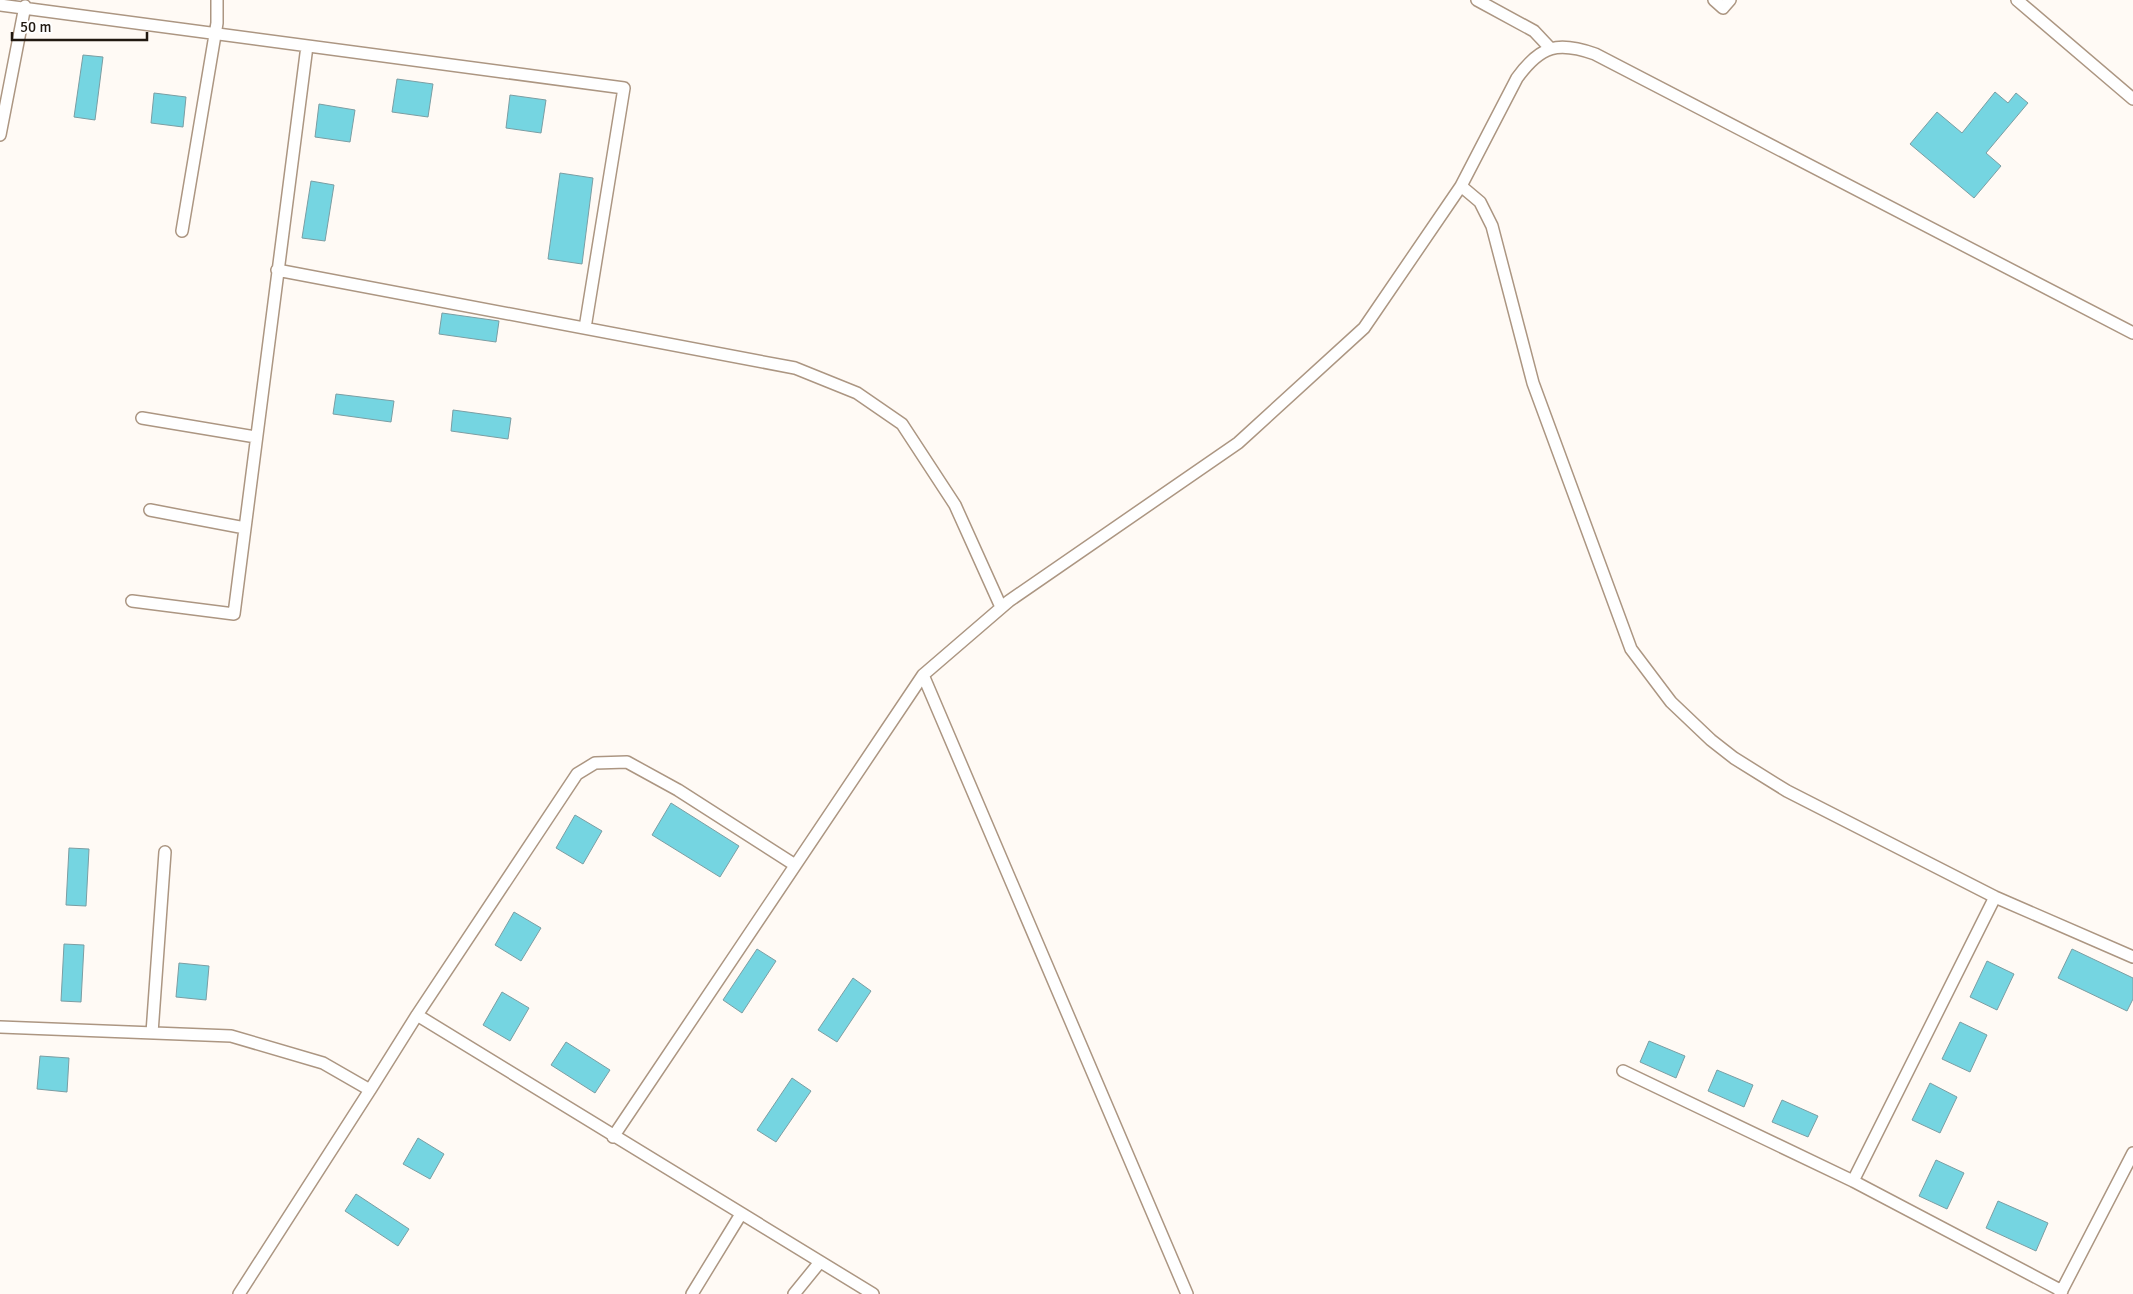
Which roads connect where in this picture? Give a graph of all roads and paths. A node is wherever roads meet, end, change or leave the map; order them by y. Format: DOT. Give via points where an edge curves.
graph roads {
  1 [pos="218,0"];
  2 [pos="1477,0"];
  3 [pos="1714,0"];
  4 [pos="1730,0"];
  5 [pos="2017,0"];
  6 [pos="0,5"];
  7 [pos="25,6"];
  8 [pos="215,34"];
  9 [pos="307,46"];
  10 [pos="1550,48"];
  11 [pos="2133,99"];
  12 [pos="0,135"];
  13 [pos="1461,186"];
  14 [pos="182,231"];
  15 [pos="277,270"];
  16 [pos="585,328"];
  17 [pos="2132,328"];
  18 [pos="142,418"];
  19 [pos="256,437"];
  20 [pos="150,510"];
  21 [pos="245,528"];
  22 [pos="132,601"];
  23 [pos="1001,607"];
  24 [pos="922,675"];
  25 [pos="165,852"];
  26 [pos="795,865"];
  27 [pos="1994,897"];
  28 [pos="2133,957"];
  29 [pos="417,1015"];
  30 [pos="0,1027"];
  31 [pos="152,1033"];
  32 [pos="1623,1071"];
  33 [pos="370,1090"];
  34 [pos="613,1137"];
  35 [pos="2133,1153"];
  36 [pos="1853,1181"];
  37 [pos="741,1214"];
  38 [pos="820,1262"];
  39 [pos="2061,1292"];
  40 [pos="239,1294"];
  41 [pos="692,1294"];
  42 [pos="794,1294"];
  43 [pos="873,1294"];
  44 [pos="1187,1294"];
  1 -- 8 [label="lane"];
  2 -- 10 [label="lane" via="1534,31"];
  3 -- 4 [label="lane" via="1723,8"];
  5 -- 11 [label="lane"];
  6 -- 7 [label="lane"];
  7 -- 8 [label="lane"];
  7 -- 12 [label="lane"];
  8 -- 9 [label="lane"];
  8 -- 14 [label="lane"];
  9 -- 15 [label="lane"];
  9 -- 16 [label="lane" via="624,88"];
  10 -- 13 [label="lane" via="1525,67 1517,78"];
  10 -- 17 [label="lane" via="1576,48 1602,58"];
  13 -- 23 [label="lane" via="1364,328 1238,443"];
  13 -- 27 [label="lane" via="1480,202 1492,226 1533,383 1632,649 1671,702 1711,740 1763,776"];
  15 -- 16 [label="lane"];
  15 -- 19 [label="lane"];
  16 -- 23 [label="lane" via="795,368 857,394 902,424 955,505"];
  18 -- 19 [label="lane"];
  19 -- 21 [label="lane"];
  20 -- 21 [label="lane"];
  21 -- 22 [label="lane" via="234,614"];
  23 -- 24 [label="lane"];
  24 -- 26 [label="lane"];
  24 -- 44 [label="lane"];
  25 -- 31 [label="lane"];
  26 -- 29 [label="lane" via="678,790 627,762 594,763 577,774"];
  26 -- 34 [label="lane"];
  27 -- 28 [label="lane"];
  27 -- 36 [label="lane"];
  29 -- 33 [label="lane"];
  29 -- 34 [label="lane"];
  30 -- 31 [label="lane"];
  31 -- 33 [label="lane" via="231,1036 322,1063"];
  32 -- 36 [label="lane"];
  33 -- 40 [label="lane"];
  34 -- 37 [label="lane"];
  35 -- 39 [label="lane"];
  36 -- 39 [label="lane"];
  37 -- 38 [label="lane"];
  37 -- 41 [label="lane"];
  38 -- 42 [label="lane"];
  38 -- 43 [label="lane"];
}
